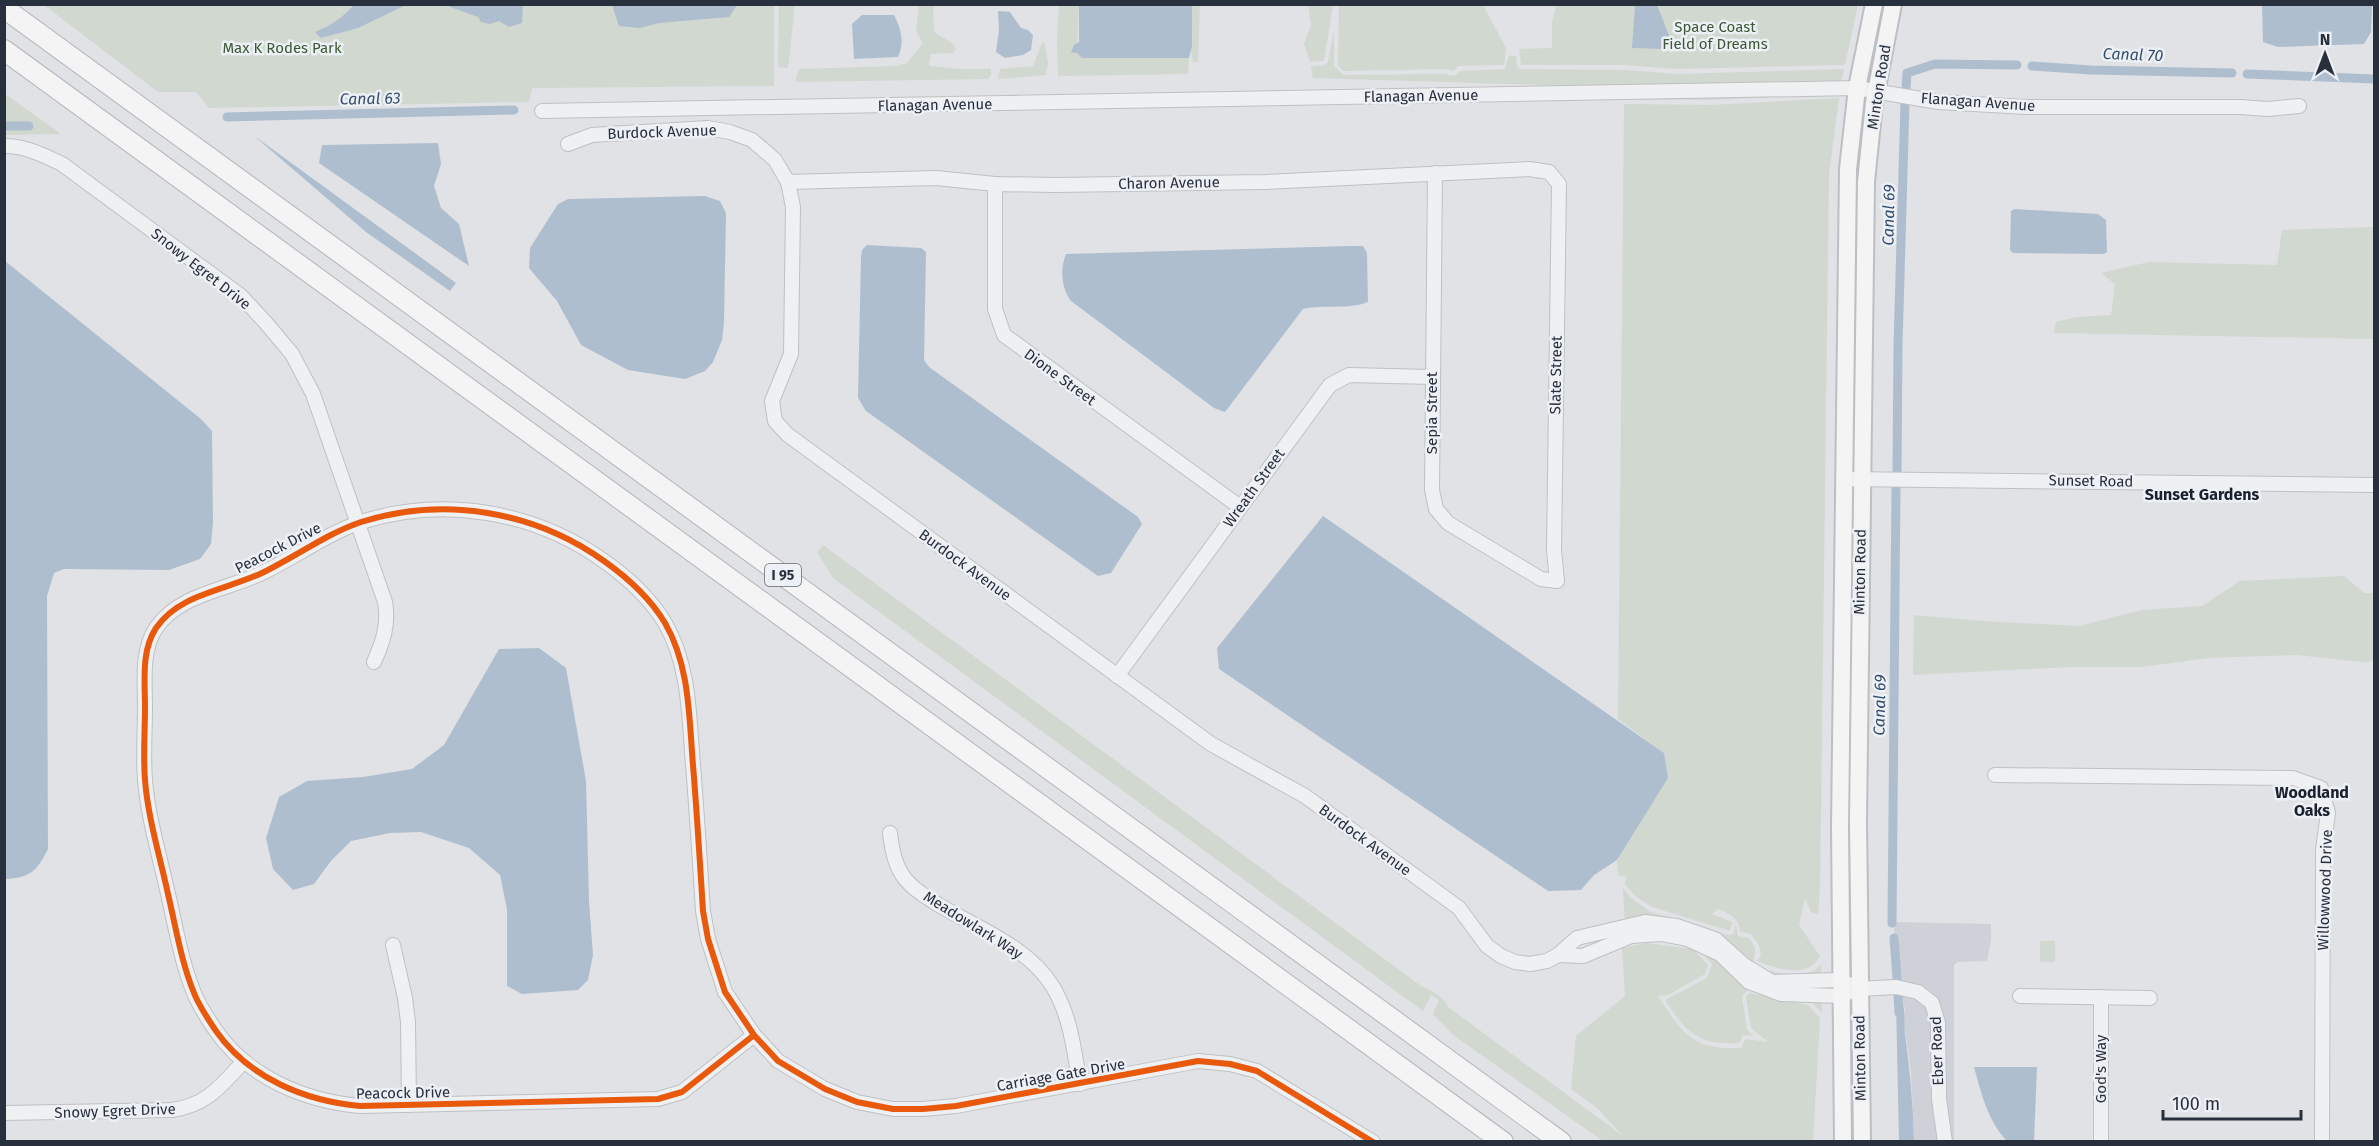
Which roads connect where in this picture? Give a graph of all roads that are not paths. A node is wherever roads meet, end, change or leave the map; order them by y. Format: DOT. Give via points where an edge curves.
graph roads {
  1 [pos="1874,4"];
  2 [pos="1893,4"];
  3 [pos="4,8"];
  4 [pos="4,50"];
  5 [pos="1857,88"];
  6 [pos="1876,90"];
  7 [pos="2299,106"];
  8 [pos="542,111"];
  9 [pos="568,144"];
  10 [pos="4,146"];
  11 [pos="1549,172"];
  12 [pos="1435,173"];
  13 [pos="788,182"];
  14 [pos="995,184"];
  15 [pos="1432,377"];
  16 [pos="1844,479"];
  17 [pos="1861,479"];
  18 [pos="2374,485"];
  19 [pos="1240,507"];
  20 [pos="359,523"];
  21 [pos="1557,581"];
  22 [pos="374,663"];
  23 [pos="1117,676"];
  24 [pos="1995,775"];
  25 [pos="890,833"];
  26 [pos="1624,932"];
  27 [pos="1591,933"];
  28 [pos="393,945"];
  29 [pos="1594,953"];
  30 [pos="1558,955"];
  31 [pos="1840,988"];
  32 [pos="1858,989"];
  33 [pos="2020,996"];
  34 [pos="2101,997"];
  35 [pos="2150,998"];
  36 [pos="754,1035"];
  37 [pos="244,1061"];
  38 [pos="1080,1084"];
  39 [pos="409,1105"];
  40 [pos="4,1113"];
  41 [pos="1373,1142"];
  42 [pos="1503,1142"];
  43 [pos="1561,1142"];
  44 [pos="1843,1142"];
  45 [pos="1862,1142"];
  46 [pos="1945,1142"];
  47 [pos="2101,1142"];
  48 [pos="2322,1142"];
  1 -- 5 [label="main road, Minton Road"];
  2 -- 6 [label="main road, Minton Road"];
  3 -- 43 [label="highway, I 95"];
  4 -- 42 [label="highway, I 95"];
  5 -- 6 [label="street, Flanagan Avenue"];
  5 -- 8 [label="street, Flanagan Avenue"];
  5 -- 16 [label="main road, Minton Road" via="1848,169"];
  6 -- 7 [label="street, Flanagan Avenue" via="1938,102 2026,107"];
  6 -- 17 [label="main road, Minton Road" via="1866,182"];
  9 -- 13 [label="street, Burdock Avenue" via="592,135 708,128 752,140 775,160"];
  10 -- 20 [label="street, Snowy Egret Drive" via="38,152 62,164 241,296 266,322 292,354 313,394"];
  11 -- 12 [label="street, Charon Avenue" via="1529,169"];
  11 -- 21 [label="street, Slate Street" via="1559,184 1554,550"];
  12 -- 14 [label="street, Charon Avenue" via="1266,182"];
  12 -- 15 [label="street, Sepia Street"];
  13 -- 14 [label="street, Charon Avenue" via="936,178"];
  13 -- 23 [label="street, Burdock Avenue" via="793,207 791,354 772,401 775,421 788,435"];
  14 -- 19 [label="street, Dione Street" via="995,309 1004,335"];
  15 -- 19 [label="street, Wreath Street" via="1348,375 1330,385"];
  15 -- 21 [label="street, Sepia Street" via="1432,490 1436,509 1448,523 1541,579"];
  16 -- 17 [label="street, Sunset Road"];
  16 -- 31 [label="main road, Minton Road"];
  17 -- 18 [label="street, Sunset Road"];
  17 -- 32 [label="main road, Minton Road"];
  19 -- 23 [label="street, Wreath Street"];
  20 -- 22 [label="street, Snowy Egret Drive" via="388,618"];
  20 -- 36 [label="street, Peacock Drive" via="437,510 479,511 514,518 544,527 588,549 626,576 648,600 665,623 683,669 708,939 725,992"];
  20 -- 37 [label="street, Peacock Drive" via="313,542 263,573 186,602 167,614 153,632 147,652 145,778 182,958 195,997 218,1034"];
  23 -- 30 [label="street, Burdock Avenue" via="1211,744 1305,796 1450,901 1487,946 1501,956 1530,964"];
  24 -- 48 [label="street, Willowwood Drive" via="2293,778 2321,788 2328,813 2323,850"];
  25 -- 38 [label="street, Meadowlark Way" via="896,865 906,880 923,895 1038,967 1053,987 1069,1021"];
  26 -- 27 [label="street, Burdock Avenue"];
  26 -- 29 [label="street, Burdock Avenue"];
  26 -- 31 [label="street, Burdock Avenue" via="1645,922 1715,939 1741,968 1772,982"];
  27 -- 29 [label="street"];
  27 -- 30 [label="street, Burdock Avenue" via="1577,938"];
  28 -- 39 [label="street" via="408,1022"];
  29 -- 30 [label="street, Burdock Avenue"];
  31 -- 32 [label="street, Eber Road"];
  31 -- 44 [label="main road, Minton Road"];
  32 -- 45 [label="main road, Minton Road"];
  32 -- 46 [label="street, Eber Road" via="1910,988 1932,1003 1938,1023 1939,1099"];
  33 -- 34 [label="street"];
  34 -- 35 [label="street"];
  34 -- 47 [label="street, God's Way"];
  36 -- 38 [label="street, Carriage Gate Drive" via="778,1061 825,1089 857,1102 893,1109 956,1106"];
  36 -- 39 [label="street, Peacock Drive" via="682,1092 658,1099"];
  37 -- 39 [label="street, Peacock Drive" via="299,1094 334,1104"];
  37 -- 40 [label="street, Snowy Egret Drive" via="219,1088 189,1108"];
  38 -- 41 [label="street, Carriage Gate Drive" via="1198,1061 1230,1064 1257,1071"];
}
